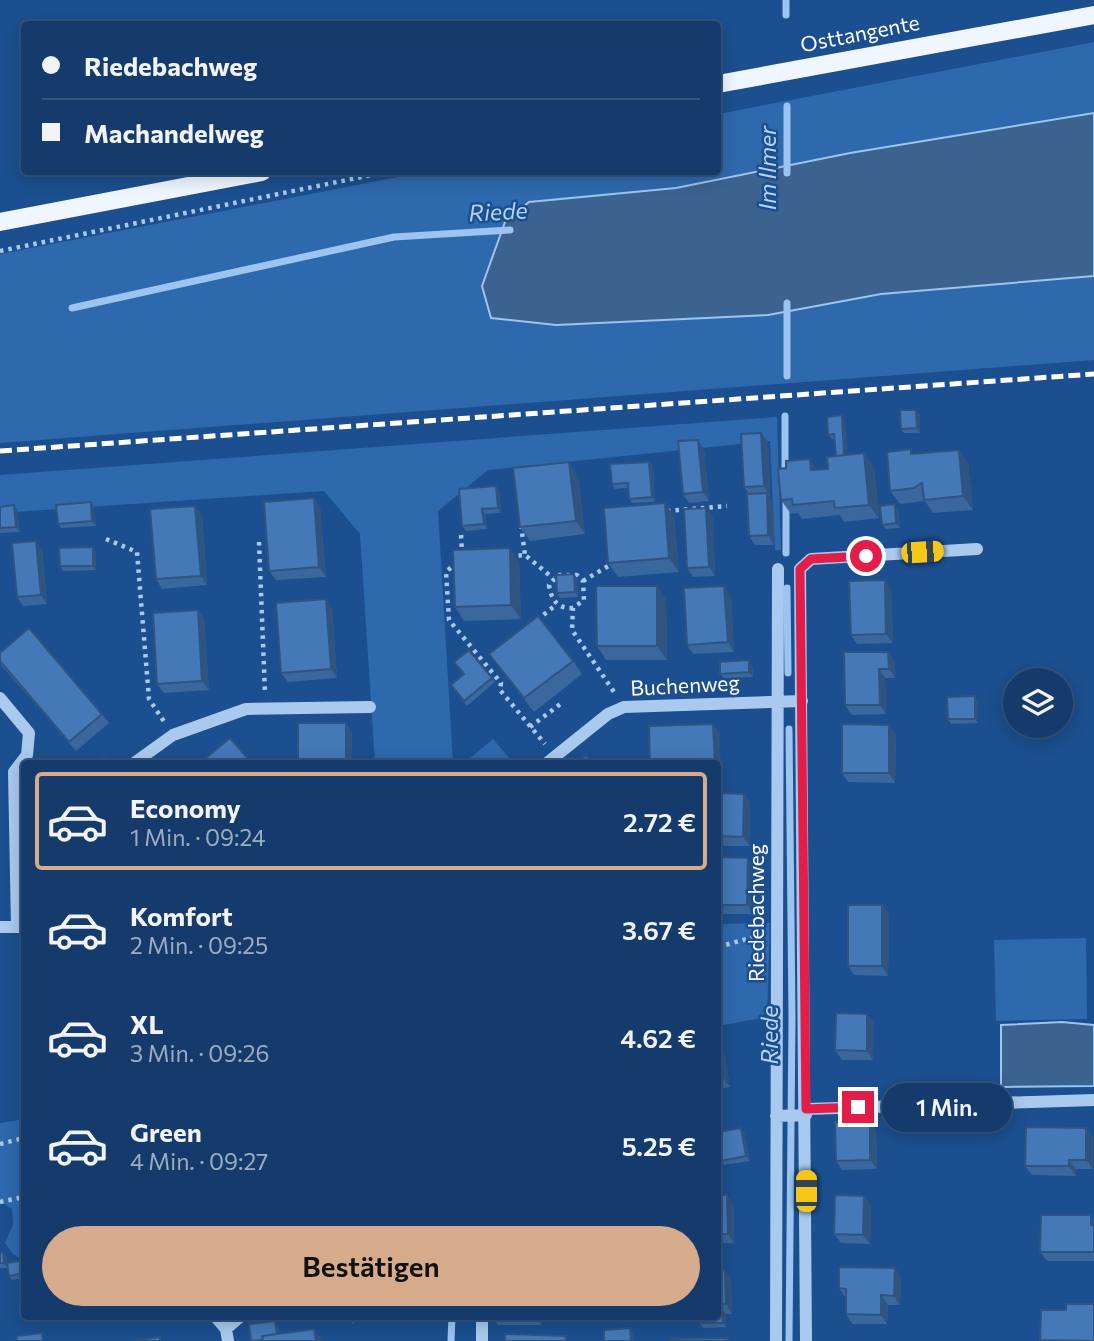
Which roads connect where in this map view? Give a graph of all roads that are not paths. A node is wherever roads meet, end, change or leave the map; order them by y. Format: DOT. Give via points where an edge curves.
graph roads {
  1 [pos="1094,15"];
  2 [pos="721,83"];
  3 [pos="246,175"];
  4 [pos="0,222"];
  5 [pos="976,549"];
  6 [pos="778,569"];
  7 [pos="0,698"];
  8 [pos="802,701"];
  9 [pos="776,702"];
  10 [pos="370,707"];
  11 [pos="23,760"];
  12 [pos="138,760"];
  13 [pos="551,760"];
  14 [pos="21,763"];
  15 [pos="0,927"];
  16 [pos="21,927"];
  17 [pos="1094,1100"];
  18 [pos="804,1113"];
  19 [pos="778,1116"];
  20 [pos="218,1320"];
  21 [pos="238,1320"];
  22 [pos="482,1320"];
  23 [pos="227,1335"];
  24 [pos="482,1341"];
  25 [pos="776,1341"];
  26 [pos="806,1341"];
  1 -- 2 [label="main road, Osttangente"];
  3 -- 4 [label="main road"];
  5 -- 8 [label="street" via="811,559 800,569"];
  6 -- 9 [label="street, Riedebachweg"];
  7 -- 11 [label="street" via="29,733"];
  8 -- 9 [label="street, Buchenweg"];
  8 -- 18 [label="street"];
  9 -- 13 [label="street, Buchenweg" via="624,707 608,714"];
  9 -- 19 [label="street, Riedebachweg"];
  10 -- 12 [label="street" via="246,709 173,735"];
  14 -- 16 [label="street" via="14,772"];
  15 -- 16 [label="street"];
  17 -- 18 [label="street"];
  18 -- 19 [label="street"];
  18 -- 26 [label="street"];
  19 -- 25 [label="street, Riedebachweg"];
  20 -- 23 [label="street"];
  21 -- 23 [label="street"];
  22 -- 24 [label="street"];
}
